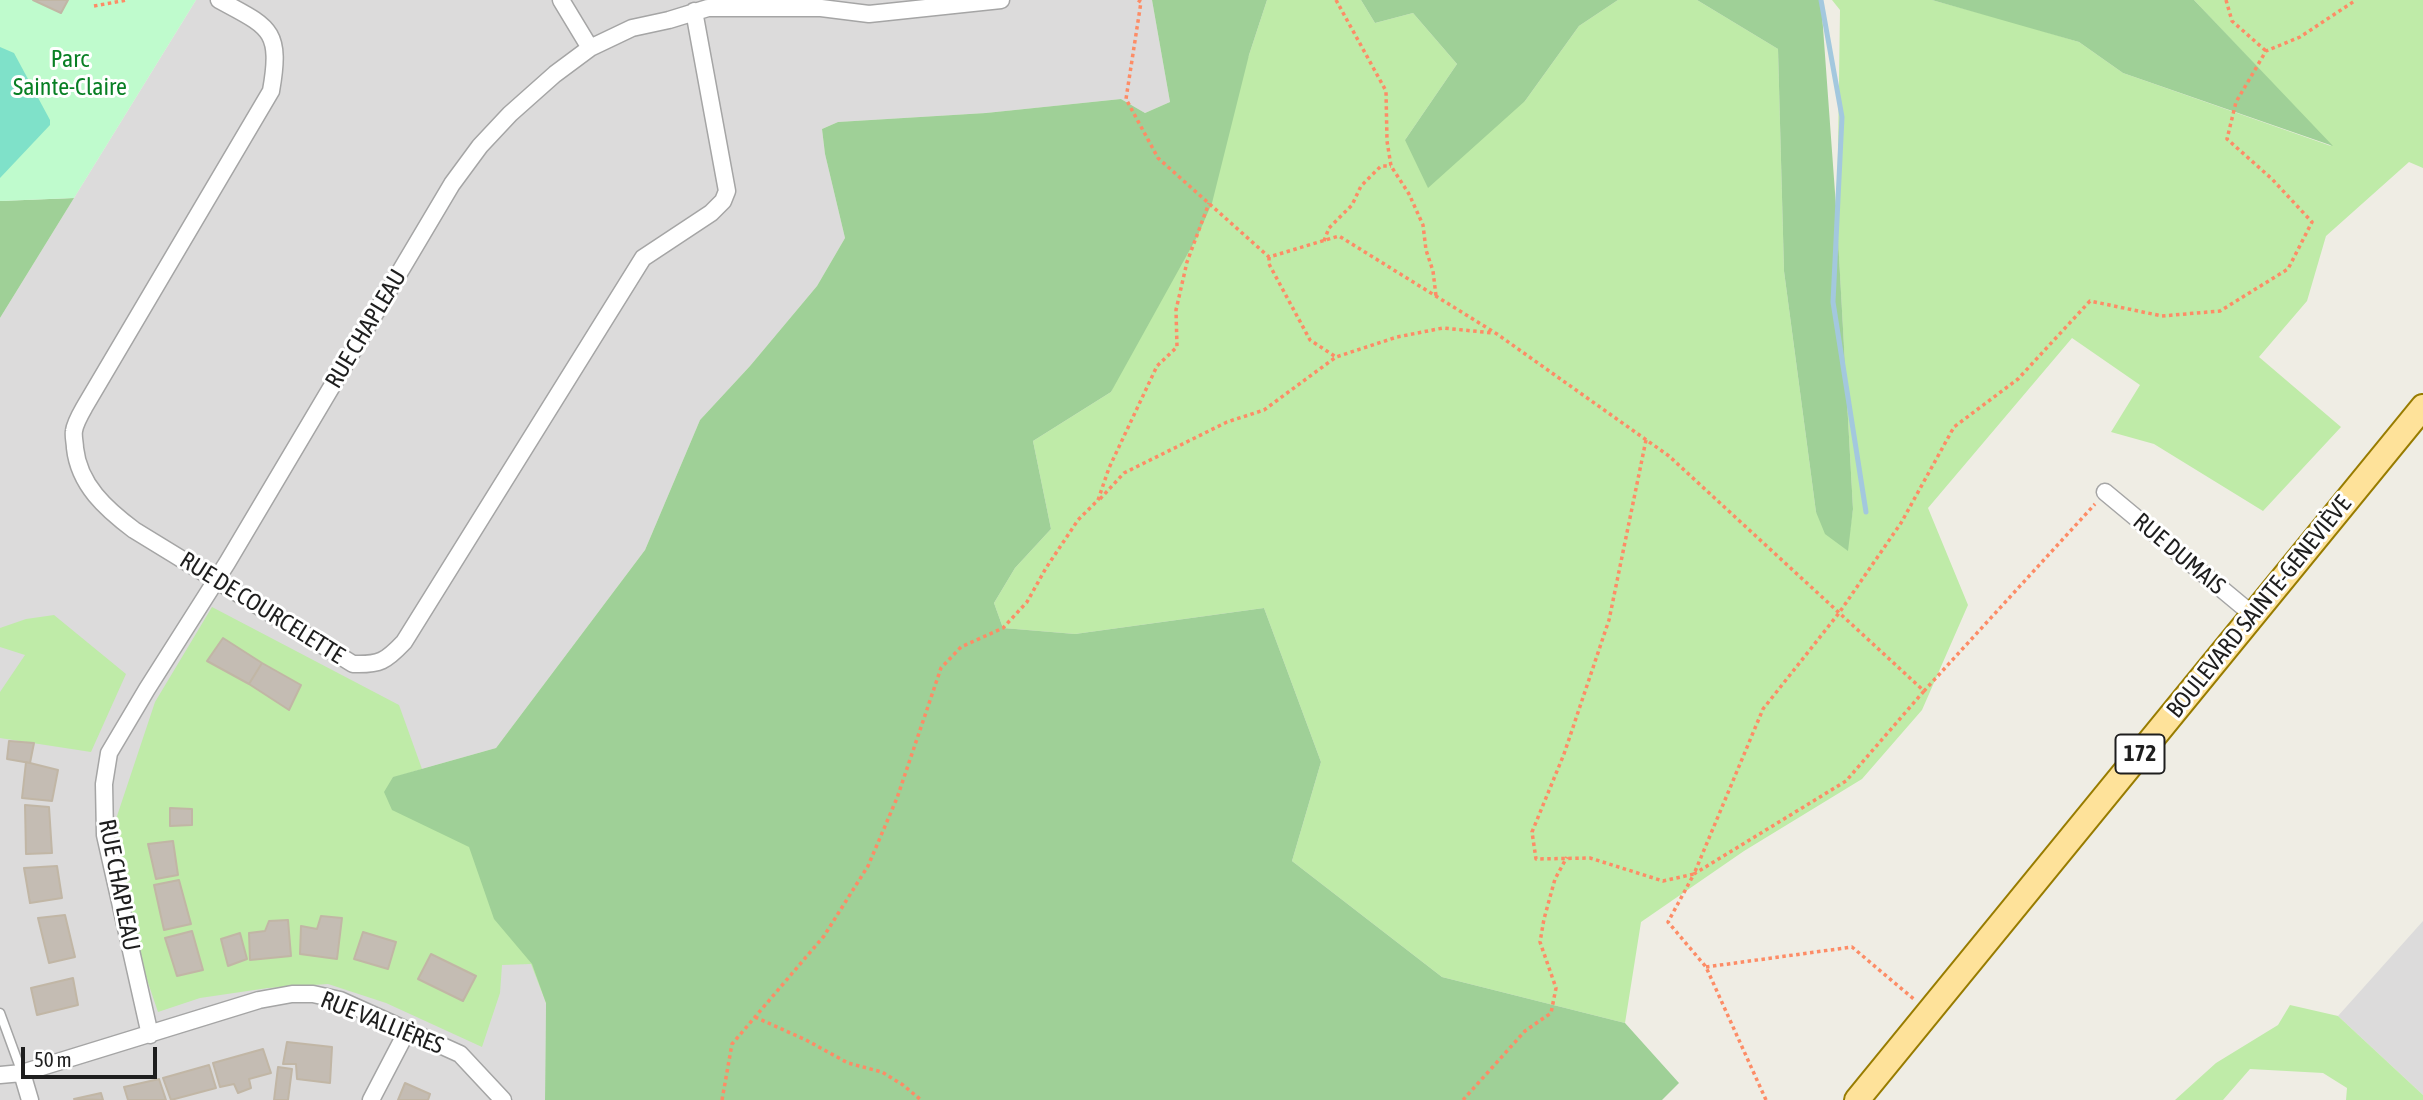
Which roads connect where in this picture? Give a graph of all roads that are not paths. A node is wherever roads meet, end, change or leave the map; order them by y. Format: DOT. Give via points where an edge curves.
graph roads {
  1 [pos="219,0"];
  2 [pos="561,0"];
  3 [pos="1001,0"];
  4 [pos="694,11"];
  5 [pos="590,48"];
  6 [pos="2423,407"];
  7 [pos="2105,492"];
  8 [pos="217,579"];
  9 [pos="2253,615"];
  10 [pos="0,1013"];
  11 [pos="407,1031"];
  12 [pos="150,1035"];
  13 [pos="22,1073"];
  14 [pos="0,1075"];
  15 [pos="30,1100"];
  16 [pos="371,1100"];
  17 [pos="503,1100"];
  18 [pos="1857,1100"];
  1 -- 8 [label="street, RUE DE COURCELETTE" via="270,33 275,69 271,91 101,377 74,431 83,477 93,494 134,530"];
  2 -- 5 [label="street"];
  3 -- 4 [label="street, RUE CHAPLEAU" via="869,14 821,8"];
  4 -- 5 [label="street, RUE CHAPLEAU" via="632,28"];
  4 -- 8 [label="street, RUE DE COURCELETTE" via="727,191 723,201 643,258 404,642 388,659 374,665 353,664"];
  5 -- 8 [label="street, RUE CHAPLEAU" via="510,114 452,184"];
  6 -- 9 [label="main road, BOULEVARD SAINTE-GENEVIÈVE / 172"];
  7 -- 9 [label="street, RUE DUMAIS"];
  8 -- 12 [label="street, RUE CHAPLEAU" via="125,724 109,753 104,783 105,835"];
  9 -- 18 [label="main road, BOULEVARD SAINTE-GENEVIÈVE / 172"];
  10 -- 13 [label="lane"];
  11 -- 12 [label="street, RUE VALLIÈRES" via="340,1000 292,994"];
  11 -- 16 [label="street"];
  11 -- 17 [label="street, RUE VALLIÈRES" via="460,1054"];
  12 -- 13 [label="street, RUE VALLIÈRES"];
  13 -- 14 [label="street, RUE VALLIÈRES"];
  13 -- 15 [label="street"];
}
